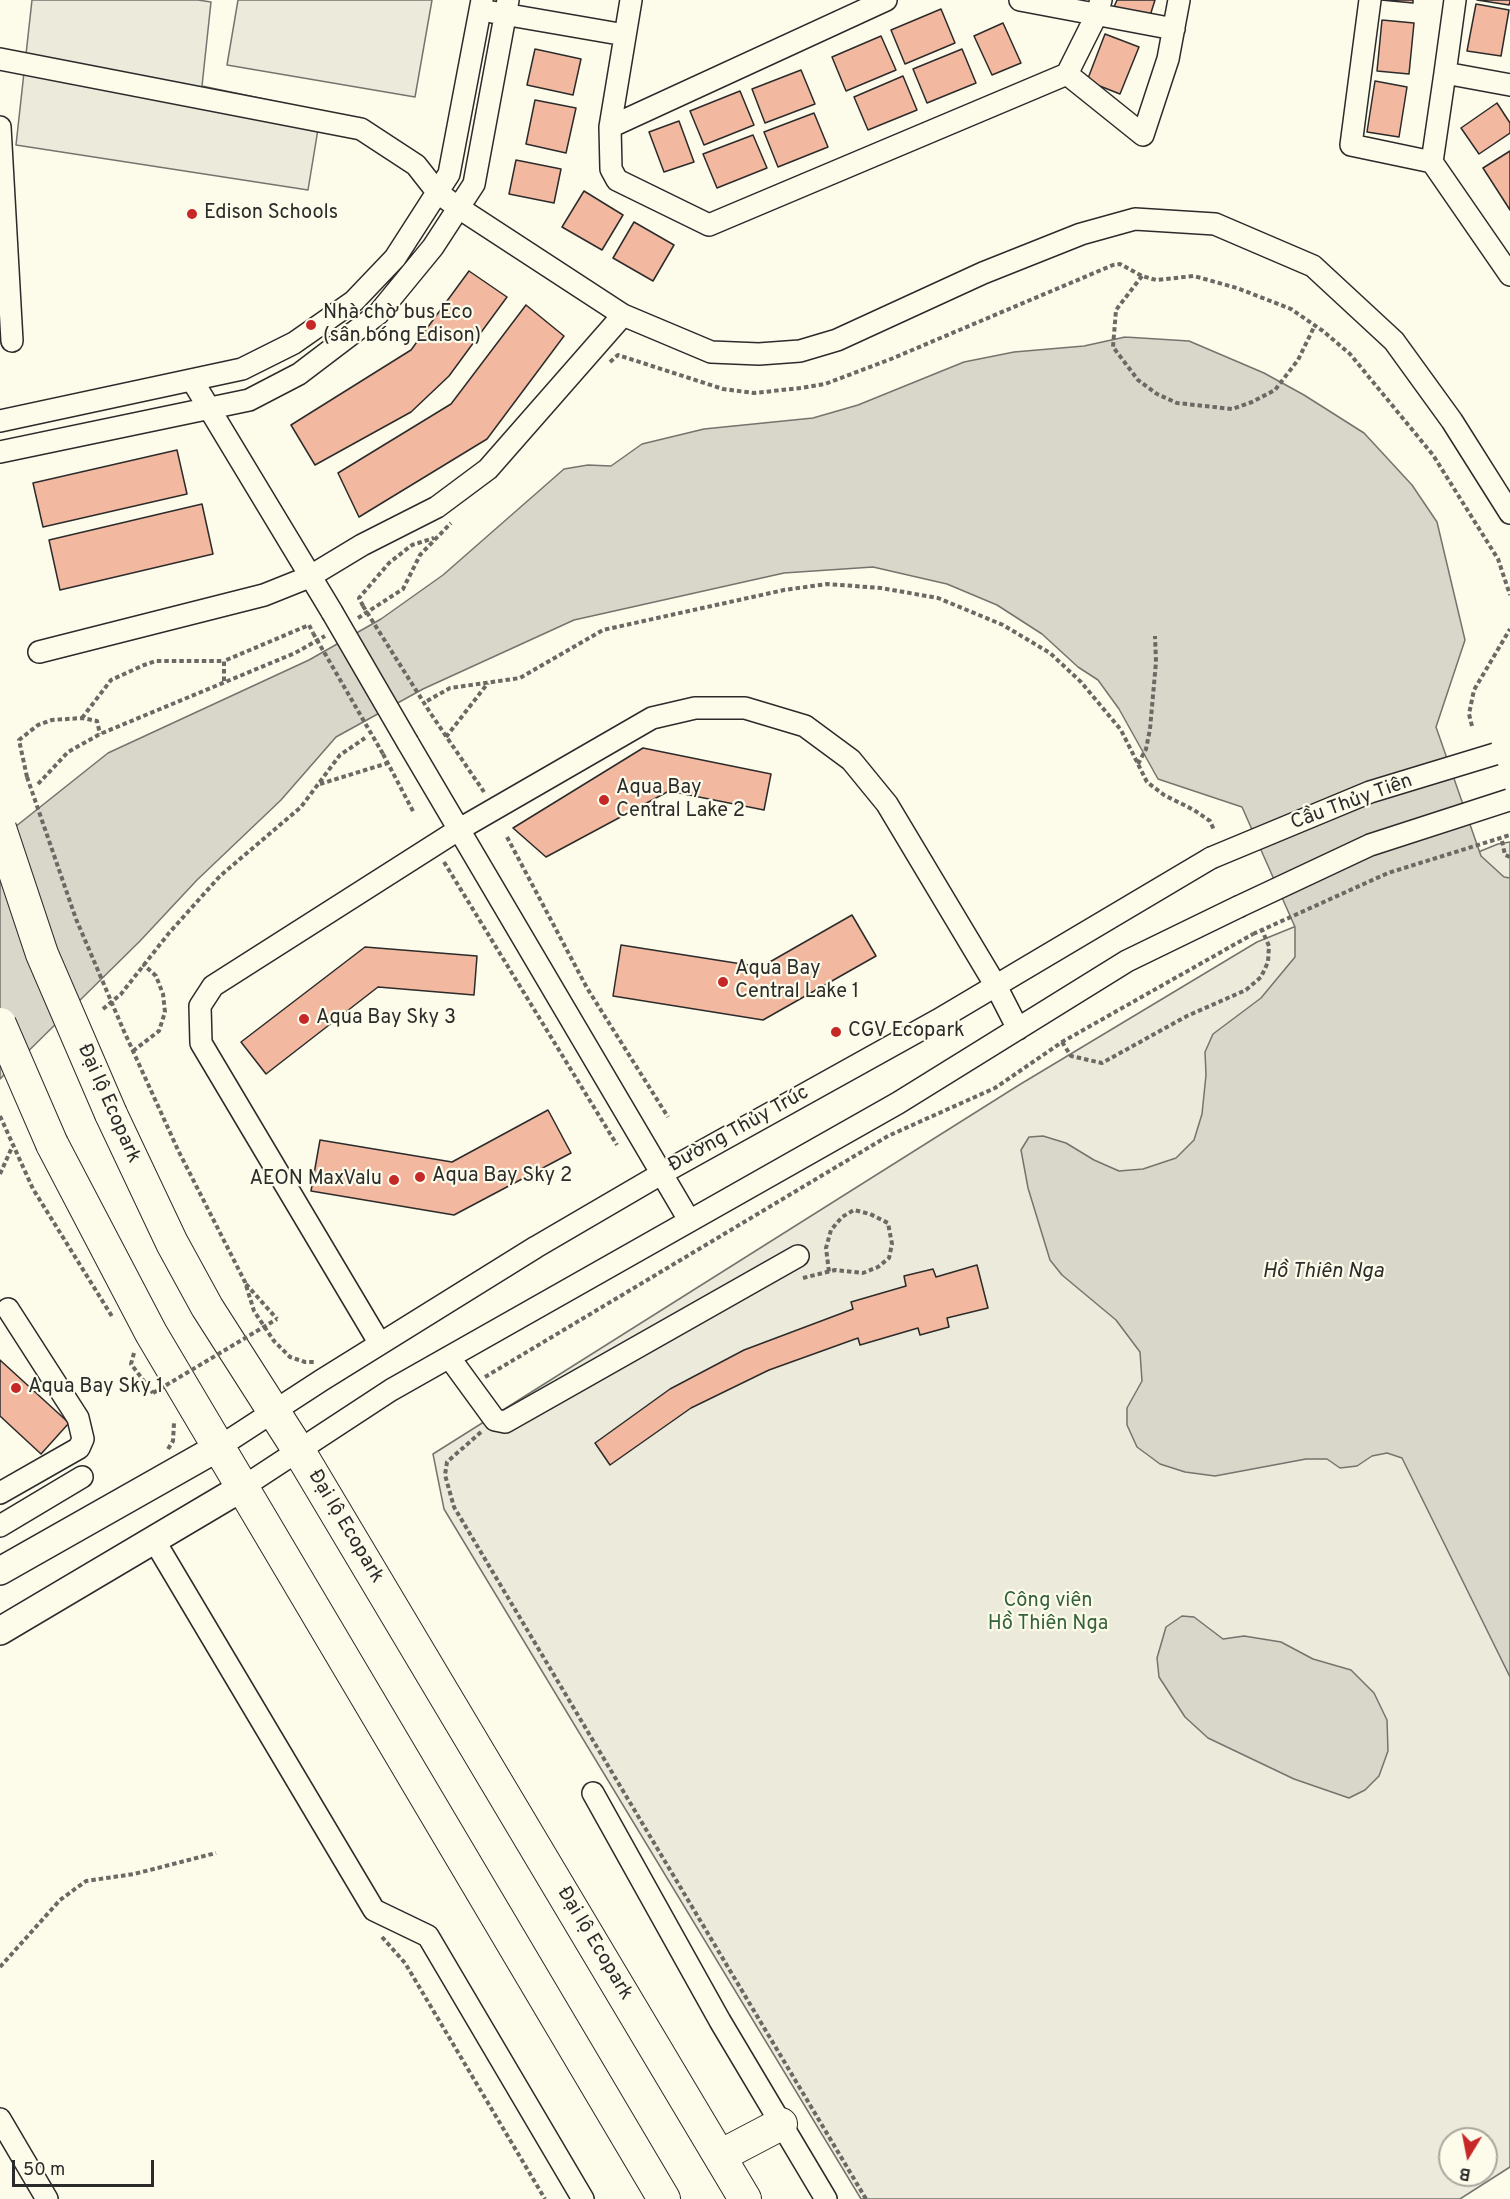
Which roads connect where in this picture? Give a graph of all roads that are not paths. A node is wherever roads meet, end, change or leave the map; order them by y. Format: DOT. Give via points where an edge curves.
graph roads {
  1 [pos="886,0"];
  2 [pos="1020,0"];
  3 [pos="1179,0"];
  4 [pos="1370,0"];
  5 [pos="1455,0"];
  6 [pos="626,1"];
  7 [pos="481,5"];
  8 [pos="506,7"];
  9 [pos="1099,7"];
  10 [pos="1174,29"];
  11 [pos="626,35"];
  12 [pos="0,59"];
  13 [pos="1445,73"];
  14 [pos="1067,74"];
  15 [pos="1510,85"];
  16 [pos="0,127"];
  17 [pos="610,127"];
  18 [pos="1432,162"];
  19 [pos="438,193"];
  20 [pos="459,208"];
  21 [pos="1510,275"];
  22 [pos="623,315"];
  23 [pos="12,341"];
  24 [pos="192,380"];
  25 [pos="210,408"];
  26 [pos="0,421"];
  27 [pos="0,452"];
  28 [pos="1510,513"];
  29 [pos="309,577"];
  30 [pos="39,652"];
  31 [pos="1502,752"];
  32 [pos="1509,800"];
  33 [pos="0,828"];
  34 [pos="458,830"];
  35 [pos="1211,858"];
  36 [pos="996,986"];
  37 [pos="0,1024"];
  38 [pos="1018,1029"];
  39 [pos="661,1174"];
  40 [pos="689,1220"];
  41 [pos="798,1256"];
  42 [pos="8,1309"];
  43 [pos="380,1344"];
  44 [pos="449,1357"];
  45 [pos="273,1412"];
  46 [pos="219,1447"];
  47 [pos="299,1451"];
  48 [pos="82,1477"];
  49 [pos="243,1487"];
  50 [pos="0,1493"];
  51 [pos="0,1526"];
  52 [pos="154,1540"];
  53 [pos="0,1571"];
  54 [pos="0,1631"];
  55 [pos="593,1793"];
  56 [pos="0,2120"];
  57 [pos="781,2124"];
  58 [pos="720,2156"];
  59 [pos="652,2195"];
  60 [pos="47,2199"];
  61 [pos="583,2199"];
  62 [pos="745,2199"];
  63 [pos="826,2199"];
  1 -- 17 [label="street"];
  2 -- 9 [label="street"];
  3 -- 10 [label="street"];
  4 -- 18 [label="street" via="1351,145"];
  5 -- 13 [label="street"];
  6 -- 11 [label="street"];
  7 -- 8 [label="street"];
  7 -- 19 [label="street" via="449,174"];
  8 -- 11 [label="street"];
  8 -- 20 [label="street" via="474,183"];
  9 -- 10 [label="street"];
  9 -- 14 [label="street"];
  10 -- 14 [label="street" via="1143,135"];
  11 -- 17 [label="street"];
  12 -- 19 [label="street" via="361,129 416,165"];
  13 -- 15 [label="street"];
  13 -- 18 [label="street"];
  14 -- 17 [label="street" via="709,225 617,180 611,169"];
  16 -- 23 [label="street"];
  18 -- 21 [label="street"];
  19 -- 20 [label="street"];
  19 -- 24 [label="street" via="395,258 354,301 327,322 242,369"];
  20 -- 22 [label="street"];
  20 -- 25 [label="street" via="412,277 378,314 339,346 299,374 249,400"];
  22 -- 28 [label="street" via="711,352 800,351 837,340 983,273 1080,234 1135,219 1215,224 1312,266 1394,341 1452,421"];
  22 -- 29 [label="street" via="488,470 437,507"];
  24 -- 25 [label="street"];
  24 -- 26 [label="street"];
  25 -- 27 [label="street"];
  25 -- 29 [label="street"];
  29 -- 30 [label="street" via="264,595"];
  29 -- 34 [label="street, bridge"];
  31 -- 35 [label="street, Cầu Thủy Tiên, bridge" via="1370,792"];
  32 -- 38 [label="street, bridge" via="1370,845 1127,962"];
  33 -- 45 [label="highway, Đại lộ Ecopark, bridge" via="42,954 111,1114 172,1243"];
  34 -- 36 [label="street" via="652,718 695,708 746,708 805,726 851,759 887,804"];
  34 -- 39 [label="street"];
  34 -- 43 [label="street" via="213,986 200,1006 201,1043"];
  35 -- 36 [label="street, Đường Thủy Trúc"];
  36 -- 38 [label="street"];
  36 -- 39 [label="street, Đường Thủy Trúc"];
  37 -- 46 [label="highway, bridge" via="52,1144 151,1333"];
  38 -- 40 [label="street" via="898,1103"];
  39 -- 40 [label="street"];
  39 -- 43 [label="street, Đường Thủy Trúc"];
  40 -- 44 [label="street"];
  41 -- 44 [label="street" via="505,1422 495,1420"];
  42 -- 50 [label="street" via="78,1418 83,1439 79,1448"];
  43 -- 45 [label="street, Đường Thủy Trúc"];
  44 -- 47 [label="street"];
  45 -- 46 [label="street, Đường Thủy Trúc"];
  45 -- 47 [label="highway, Đại lộ Ecopark"];
  46 -- 49 [label="highway"];
  46 -- 53 [label="main road"];
  47 -- 49 [label="street"];
  47 -- 58 [label="highway, Đại lộ Ecopark"];
  48 -- 51 [label="street"];
  49 -- 52 [label="main road"];
  49 -- 59 [label="highway"];
  52 -- 54 [label="main road"];
  52 -- 61 [label="street" via="374,1910 428,1936"];
  55 -- 57 [label="street"];
  56 -- 60 [label="street"];
  57 -- 58 [label="highway"];
  57 -- 63 [label="street"];
  58 -- 62 [label="highway, Đại lộ Ecopark"];
}
